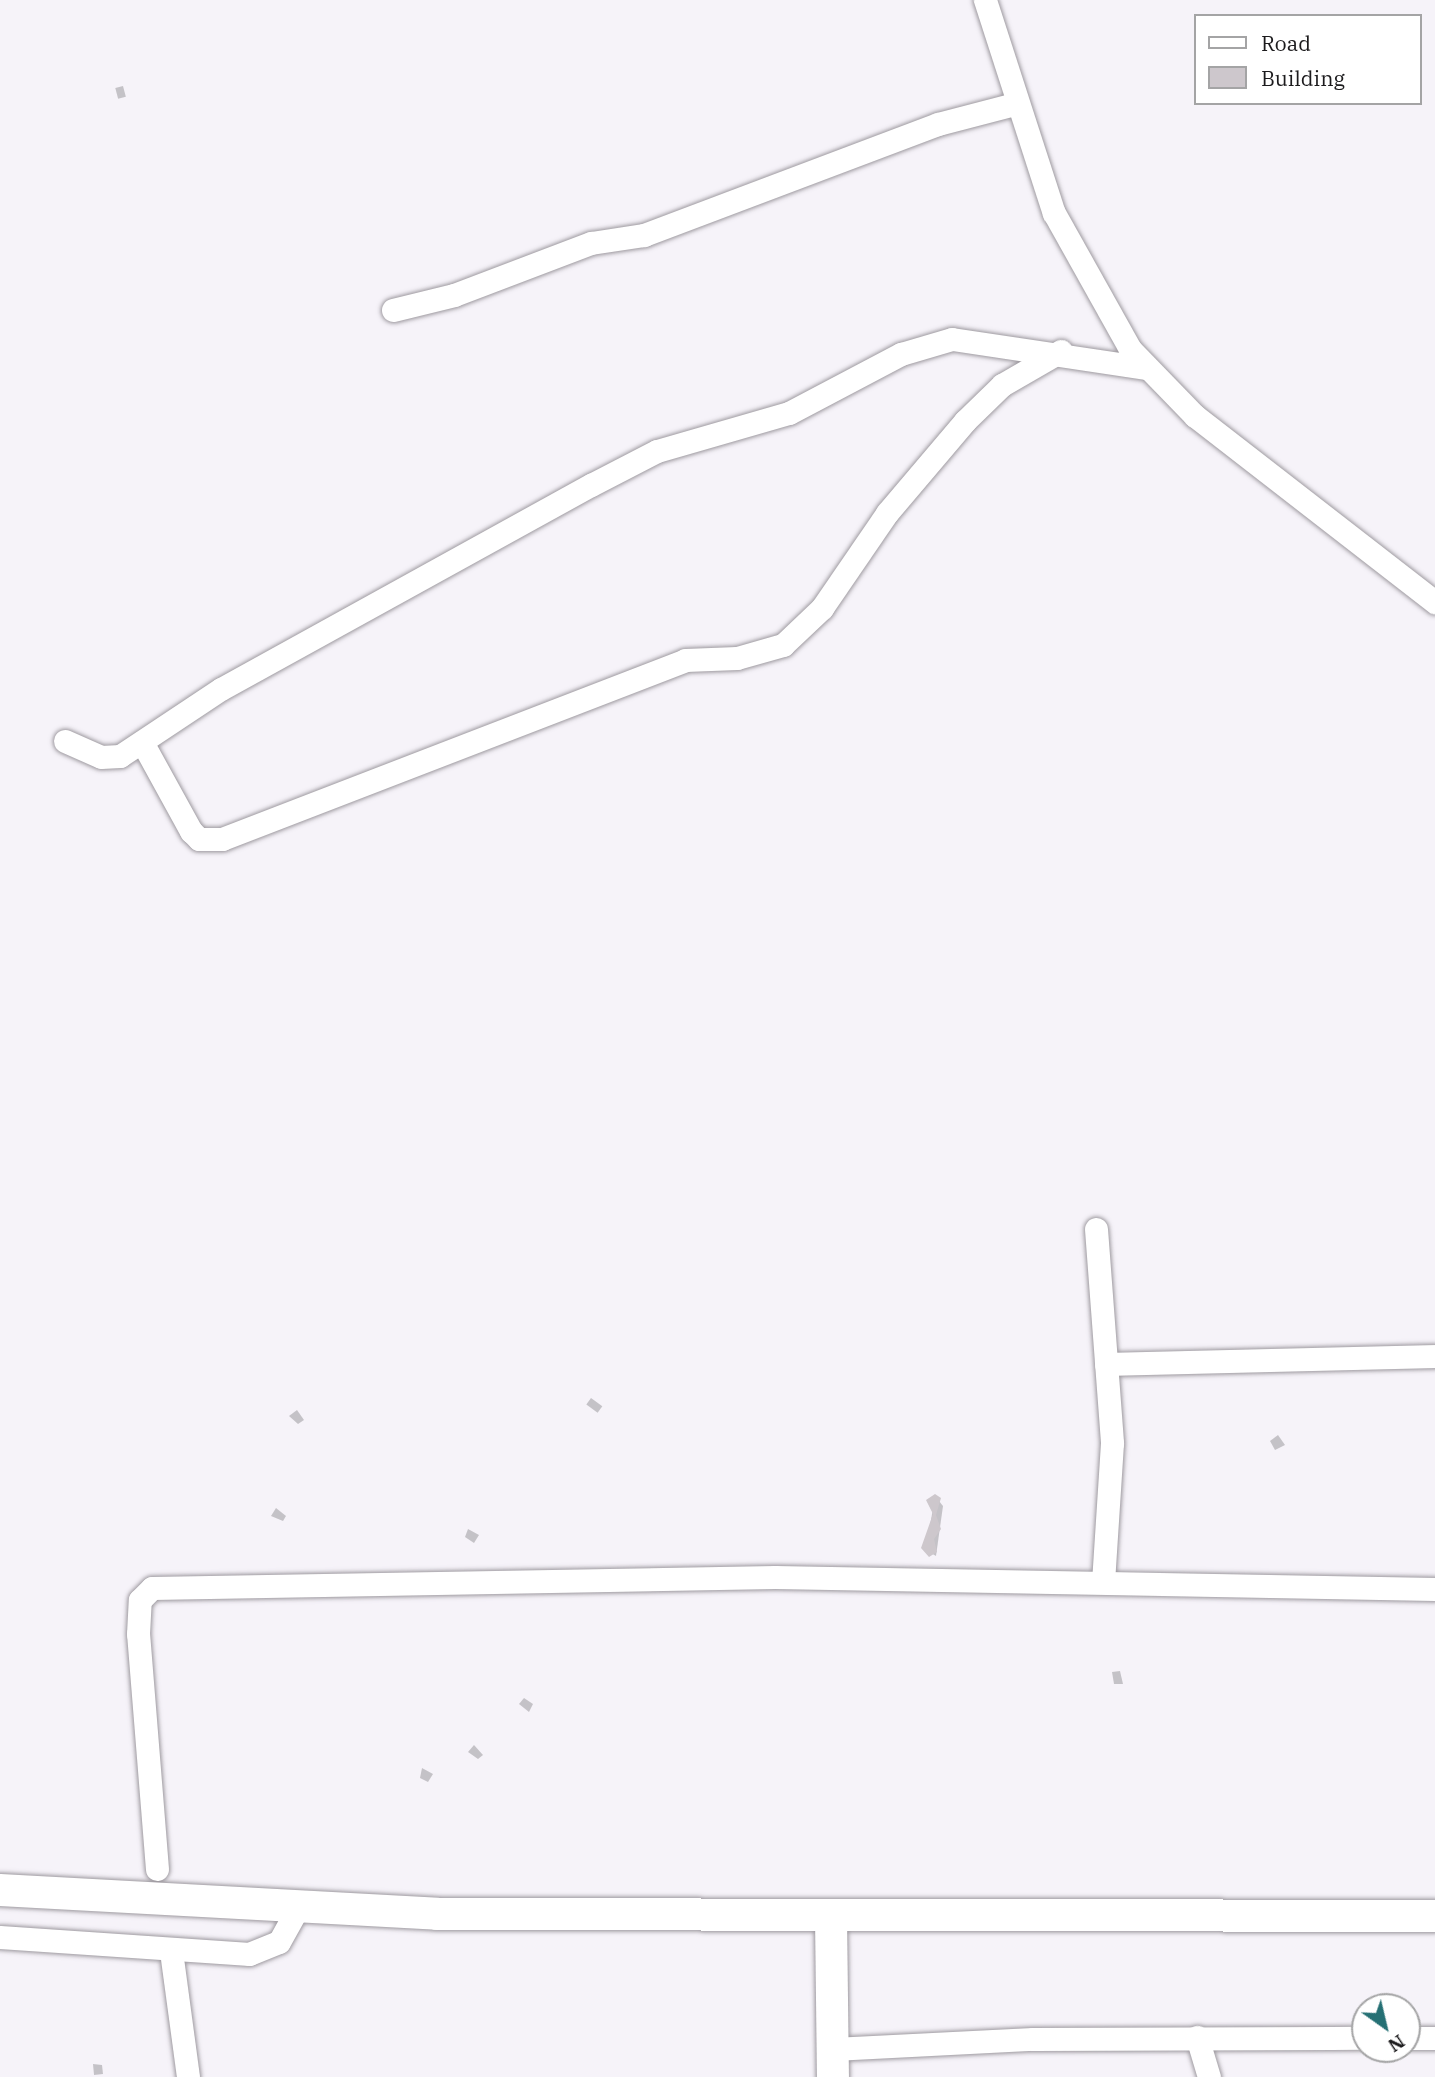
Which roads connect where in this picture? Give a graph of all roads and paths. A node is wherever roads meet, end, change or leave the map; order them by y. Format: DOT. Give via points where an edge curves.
graph roads {
  1 [pos="985,0"];
  2 [pos="1014,104"];
  3 [pos="393,310"];
  4 [pos="1061,351"];
  5 [pos="1147,368"];
  6 [pos="1435,602"];
  7 [pos="65,741"];
  8 [pos="142,742"];
  9 [pos="1096,1229"];
  10 [pos="1435,1356"];
  11 [pos="1106,1364"];
  12 [pos="1103,1581"];
  13 [pos="1435,1589"];
  14 [pos="156,1869"];
  15 [pos="0,1890"];
  16 [pos="298,1908"];
  17 [pos="1435,1916"];
  18 [pos="831,1917"];
  19 [pos="0,1937"];
  20 [pos="172,1951"];
  21 [pos="1197,2037"];
  22 [pos="1351,2038"];
  23 [pos="833,2063"];
  24 [pos="188,2077"];
  25 [pos="1209,2077"];
  1 -- 2 [label="street"];
  2 -- 3 [label="street" via="927,128 644,235 591,243 454,295"];
  2 -- 5 [label="street" via="1054,213 1090,284"];
  4 -- 5 [label="street"];
  4 -- 8 [label="street" via="952,339 927,345 789,413 657,451 221,689"];
  4 -- 8 [label="street" via="1002,385 965,421 887,513 822,608 783,645 737,658 685,660 222,839 206,841 191,831"];
  5 -- 6 [label="street" via="1195,416"];
  7 -- 8 [label="street" via="101,757 120,757"];
  9 -- 11 [label="street"];
  10 -- 11 [label="street"];
  11 -- 12 [label="street" via="1112,1443"];
  12 -- 13 [label="street"];
  12 -- 14 [label="street" via="775,1577 152,1588 140,1600 138,1634"];
  15 -- 16 [label="street"];
  16 -- 18 [label="street"];
  16 -- 20 [label="street" via="279,1942 262,1952"];
  17 -- 18 [label="street"];
  18 -- 23 [label="street"];
  19 -- 20 [label="street"];
  20 -- 24 [label="street"];
  21 -- 22 [label="street"];
  21 -- 23 [label="street"];
  21 -- 25 [label="street"];
}
